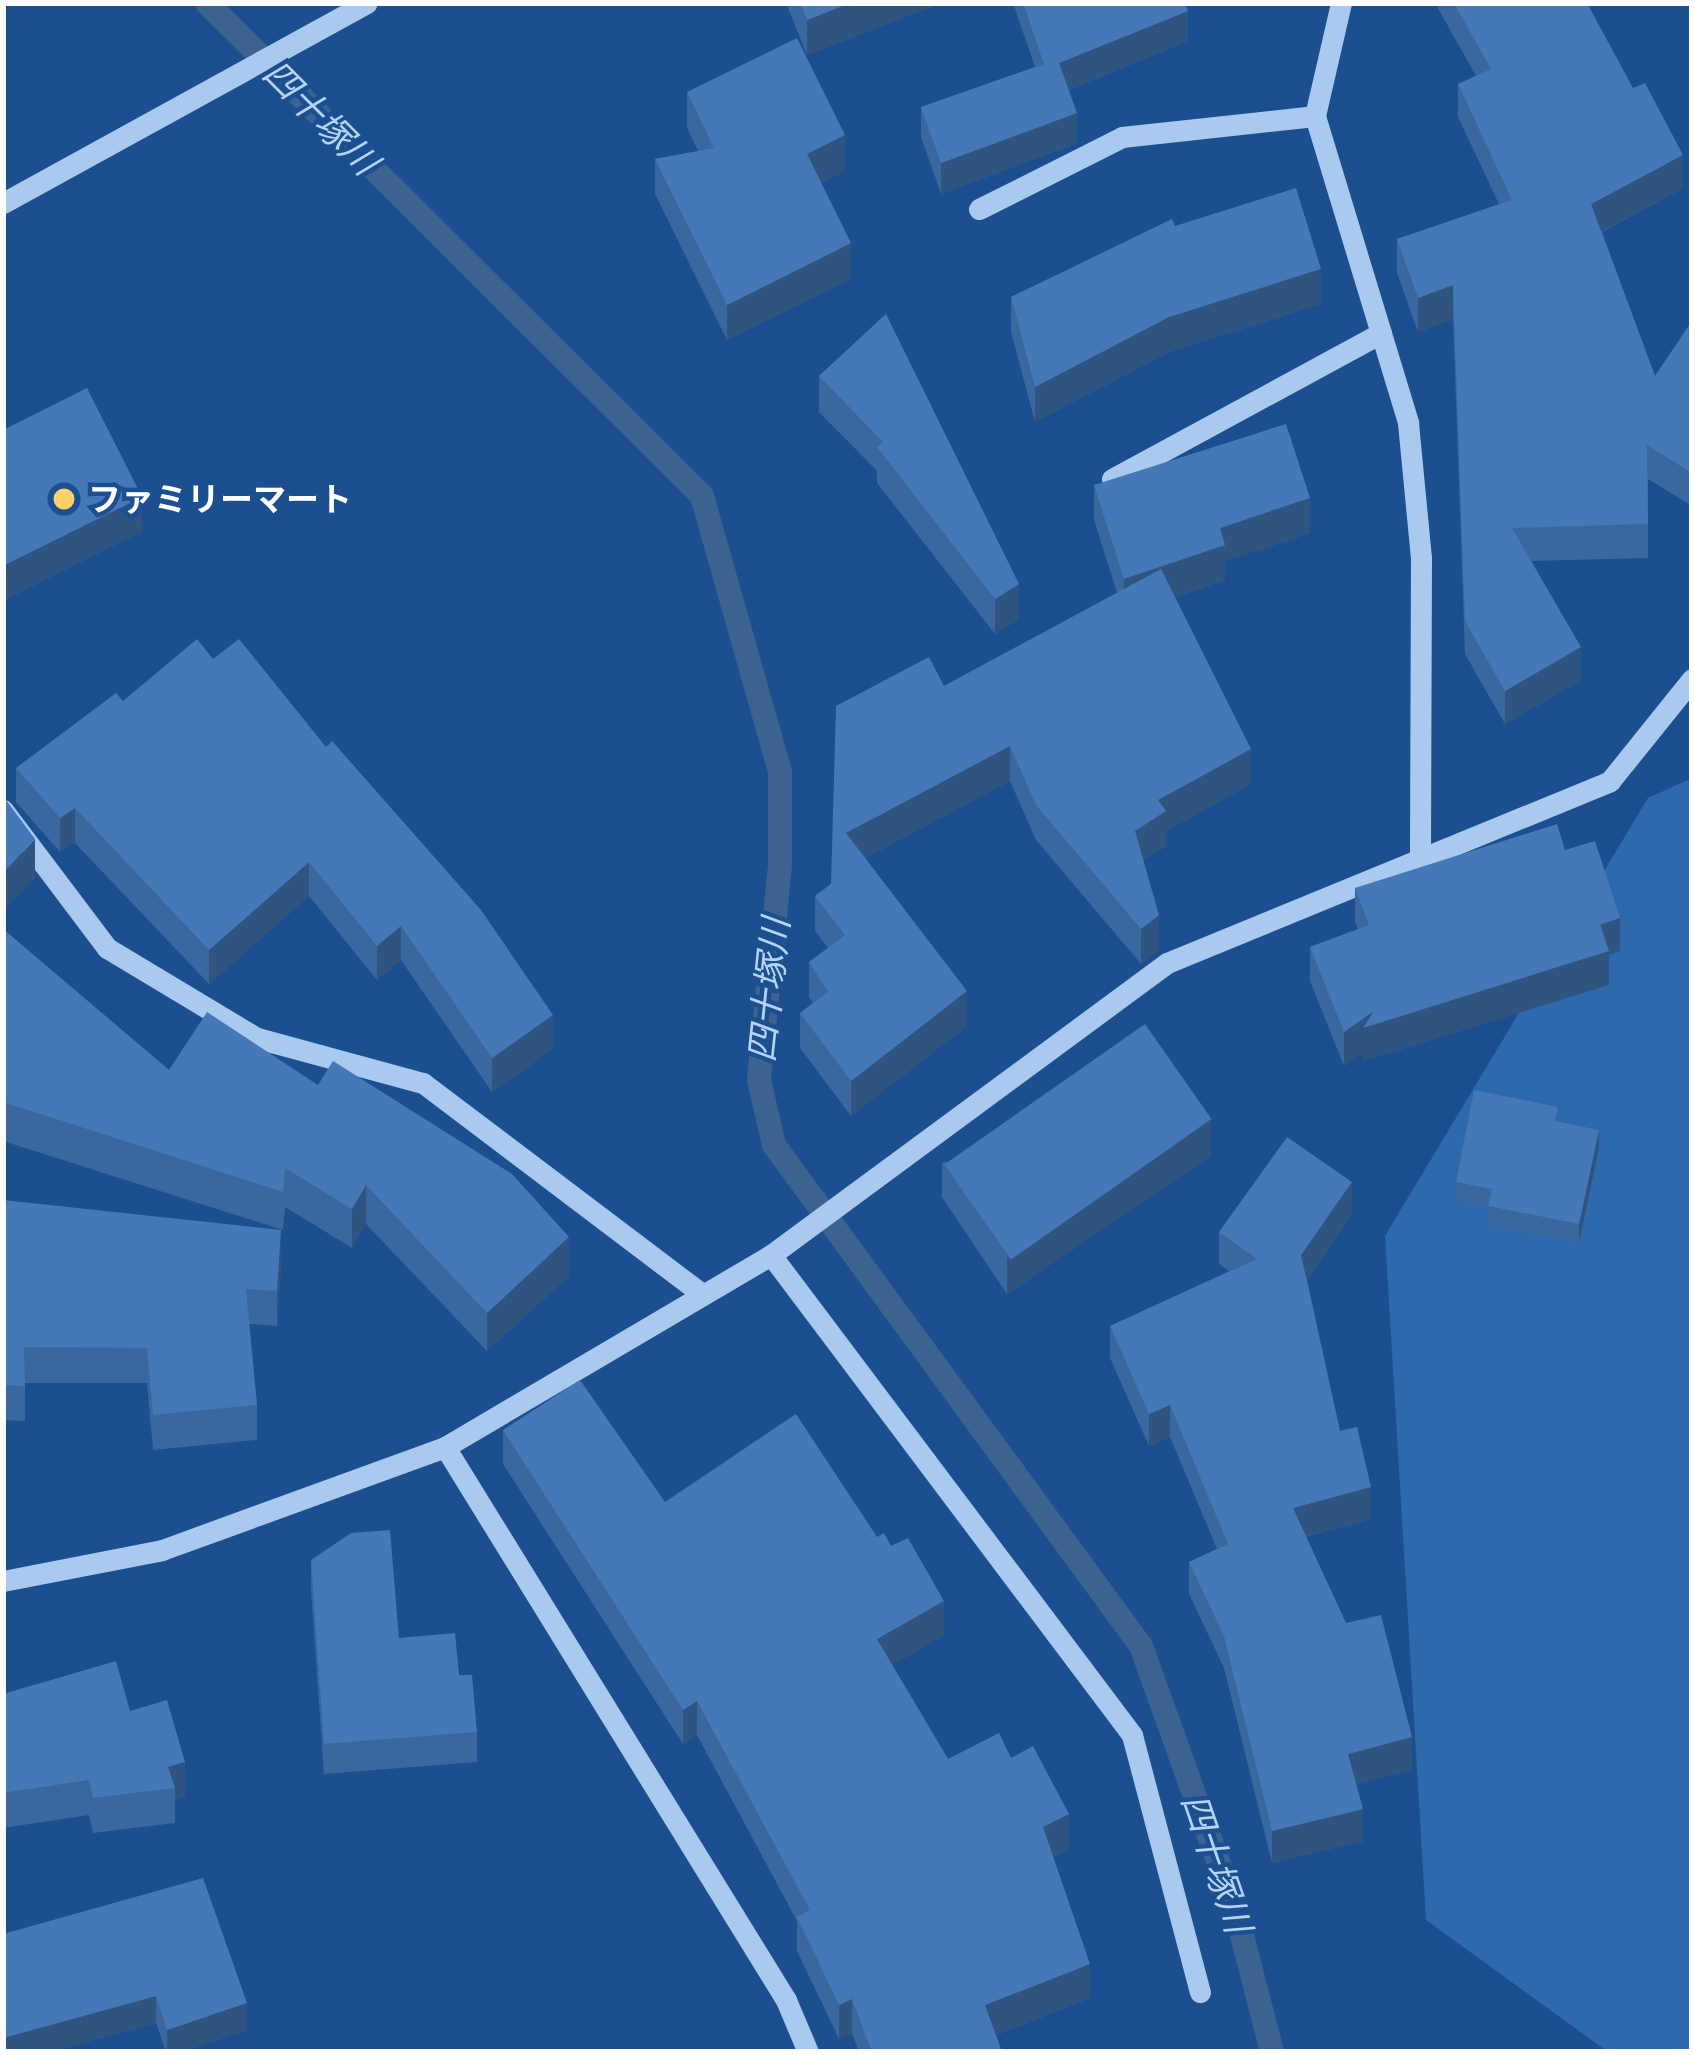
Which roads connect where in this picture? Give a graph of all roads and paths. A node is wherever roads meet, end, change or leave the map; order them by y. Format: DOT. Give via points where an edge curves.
graph roads {
  1 [pos="368,3"];
  2 [pos="1341,3"];
  3 [pos="1315,116"];
  4 [pos="3,202"];
  5 [pos="979,209"];
  6 [pos="1381,332"];
  7 [pos="1112,479"];
  8 [pos="1692,679"];
  9 [pos="3,811"];
  10 [pos="1420,860"];
  11 [pos="771,1255"];
  12 [pos="703,1295"];
  13 [pos="445,1447"];
  14 [pos="3,1581"];
  15 [pos="1200,1992"];
  16 [pos="808,2052"];
  1 -- 4 [label="street"];
  2 -- 3 [label="street"];
  3 -- 5 [label="street" via="1122,137"];
  3 -- 6 [label="street"];
  6 -- 7 [label="street"];
  6 -- 10 [label="street" via="1408,422 1421,558"];
  8 -- 10 [label="street" via="1610,781"];
  9 -- 12 [label="street" via="107,948 256,1038 423,1083"];
  10 -- 11 [label="street" via="1167,964"];
  11 -- 12 [label="street"];
  11 -- 15 [label="street" via="1132,1735"];
  12 -- 13 [label="street"];
  13 -- 14 [label="street" via="162,1550"];
  13 -- 16 [label="street" via="786,2000"];
}
